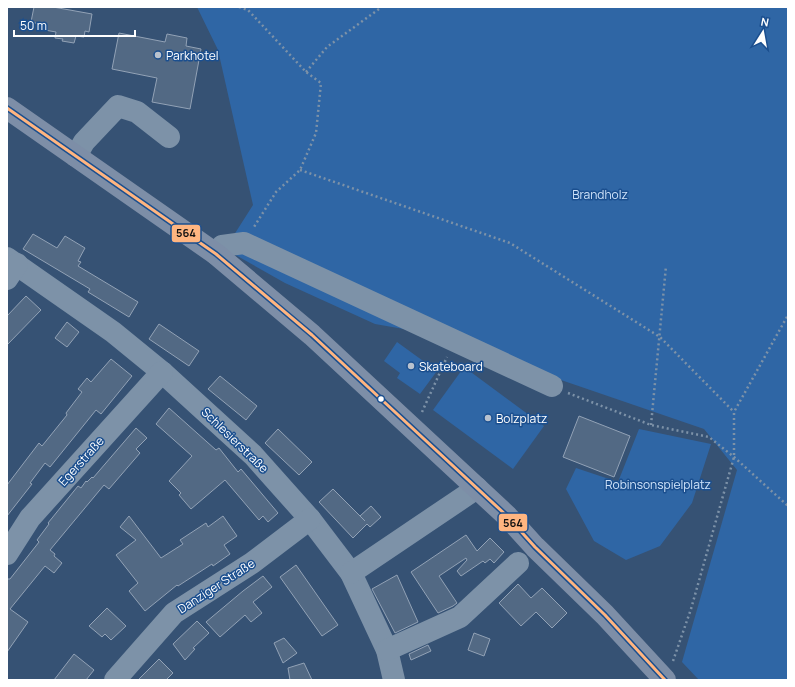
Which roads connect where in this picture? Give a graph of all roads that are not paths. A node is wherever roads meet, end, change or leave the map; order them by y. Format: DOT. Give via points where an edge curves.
graph roads {
  1 [pos="7,108"];
  2 [pos="169,137"];
  3 [pos="76,156"];
  4 [pos="216,254"];
  5 [pos="10,267"];
  6 [pos="162,372"];
  7 [pos="552,386"];
  8 [pos="477,488"];
  9 [pos="310,519"];
  10 [pos="7,554"];
  11 [pos="518,563"];
  12 [pos="351,573"];
  13 [pos="387,650"];
  14 [pos="668,673"];
  15 [pos="115,680"];
  16 [pos="394,680"];
  1 -- 3 [label="main road"];
  2 -- 3 [label="street" via="137,112 118,106 84,142"];
  3 -- 4 [label="main road"];
  4 -- 7 [label="street" via="222,246 244,243"];
  4 -- 8 [label="main road" via="312,335"];
  5 -- 6 [label="street, Schlesierstraße" via="113,332"];
  6 -- 9 [label="street, Schlesierstraße" via="253,455"];
  6 -- 10 [label="street, Egerstraße" via="30,518"];
  8 -- 12 [label="street"];
  8 -- 14 [label="main road" via="605,615"];
  9 -- 12 [label="street, Schlesierstraße"];
  9 -- 15 [label="street, Danziger Straße" via="252,563 174,613"];
  11 -- 13 [label="street" via="460,617"];
  12 -- 13 [label="street, Schlesierstraße"];
  13 -- 16 [label="street, Schlesierstraße"];
}
